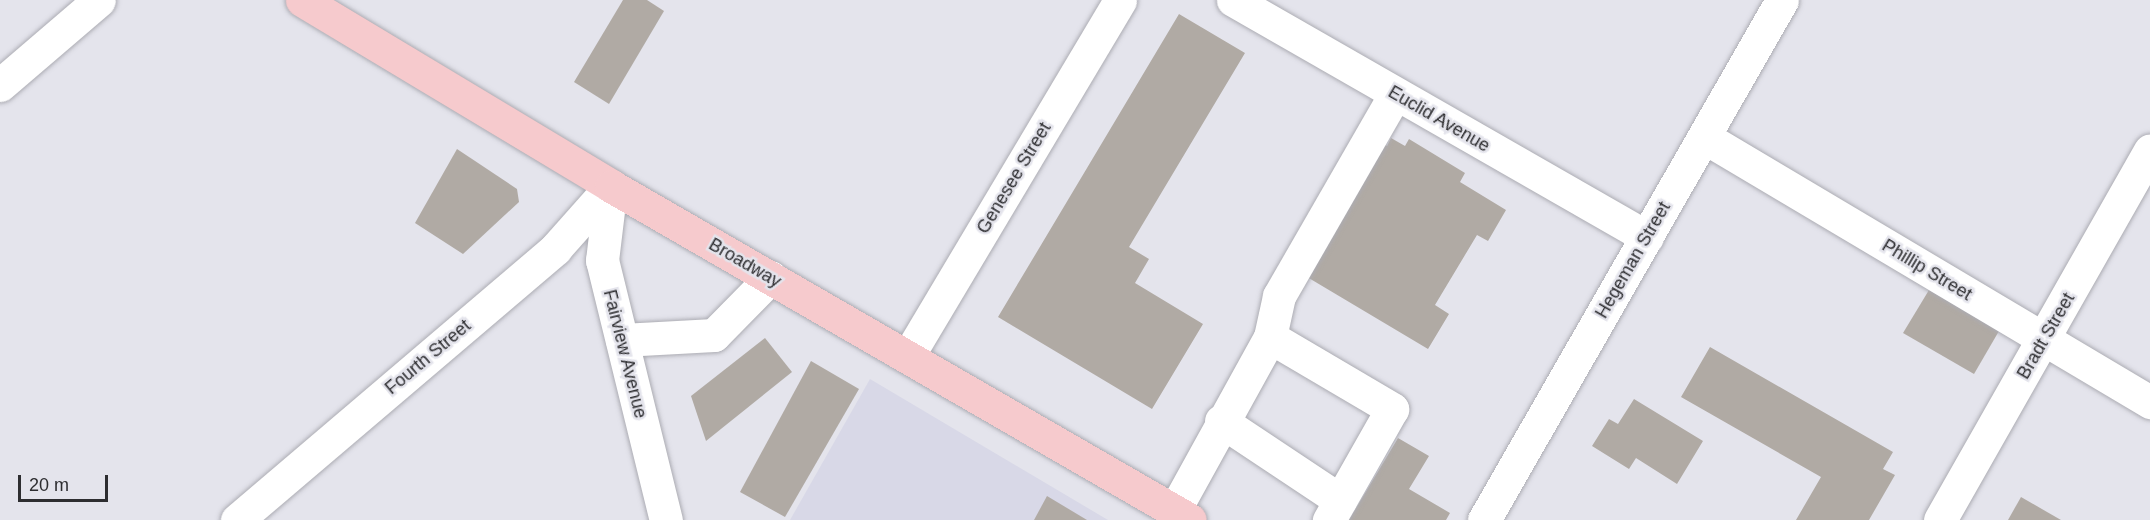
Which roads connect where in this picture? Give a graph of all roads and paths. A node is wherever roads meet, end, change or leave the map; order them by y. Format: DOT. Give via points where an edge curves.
graph roads {
  1 [pos="99,0"];
  2 [pos="304,0"];
  3 [pos="1120,0"];
  4 [pos="1233,0"];
  5 [pos="1782,0"];
  6 [pos="0,85"];
  7 [pos="1395,94"];
  8 [pos="1704,137"];
  9 [pos="2150,151"];
  10 [pos="611,186"];
  11 [pos="1647,237"];
  12 [pos="771,277"];
  13 [pos="1270,337"];
  14 [pos="622,340"];
  15 [pos="2044,340"];
  16 [pos="908,356"];
  17 [pos="2150,402"];
  18 [pos="1221,421"];
  19 [pos="1335,510"];
  20 [pos="1182,515"];
  21 [pos="237,520"];
  22 [pos="666,520"];
  23 [pos="1484,520"];
  24 [pos="1940,520"];
  1 -- 6 [label="street"];
  2 -- 10 [label="main road, Broadway"];
  3 -- 16 [label="street, Genesee Street"];
  4 -- 7 [label="street, Euclid Avenue"];
  5 -- 8 [label="street, Hegeman Street"];
  7 -- 11 [label="street, Euclid Avenue"];
  7 -- 13 [label="street" via="1279,296"];
  8 -- 11 [label="street, Hegeman Street"];
  8 -- 15 [label="street, Phillip Street"];
  9 -- 15 [label="street, Bradt Street"];
  10 -- 12 [label="main road, Broadway"];
  10 -- 14 [label="street, Fairview Avenue" via="602,260"];
  10 -- 21 [label="street, Fourth Street" via="555,249"];
  11 -- 23 [label="street, Hegeman Street"];
  12 -- 14 [label="street" via="714,335"];
  12 -- 16 [label="main road, Broadway"];
  13 -- 18 [label="street"];
  13 -- 19 [label="street" via="1392,409"];
  14 -- 22 [label="street, Fairview Avenue"];
  15 -- 17 [label="street, Phillip Street"];
  15 -- 24 [label="street, Bradt Street"];
  16 -- 20 [label="main road, Broadway"];
  18 -- 19 [label="street"];
  18 -- 20 [label="street"];
}
